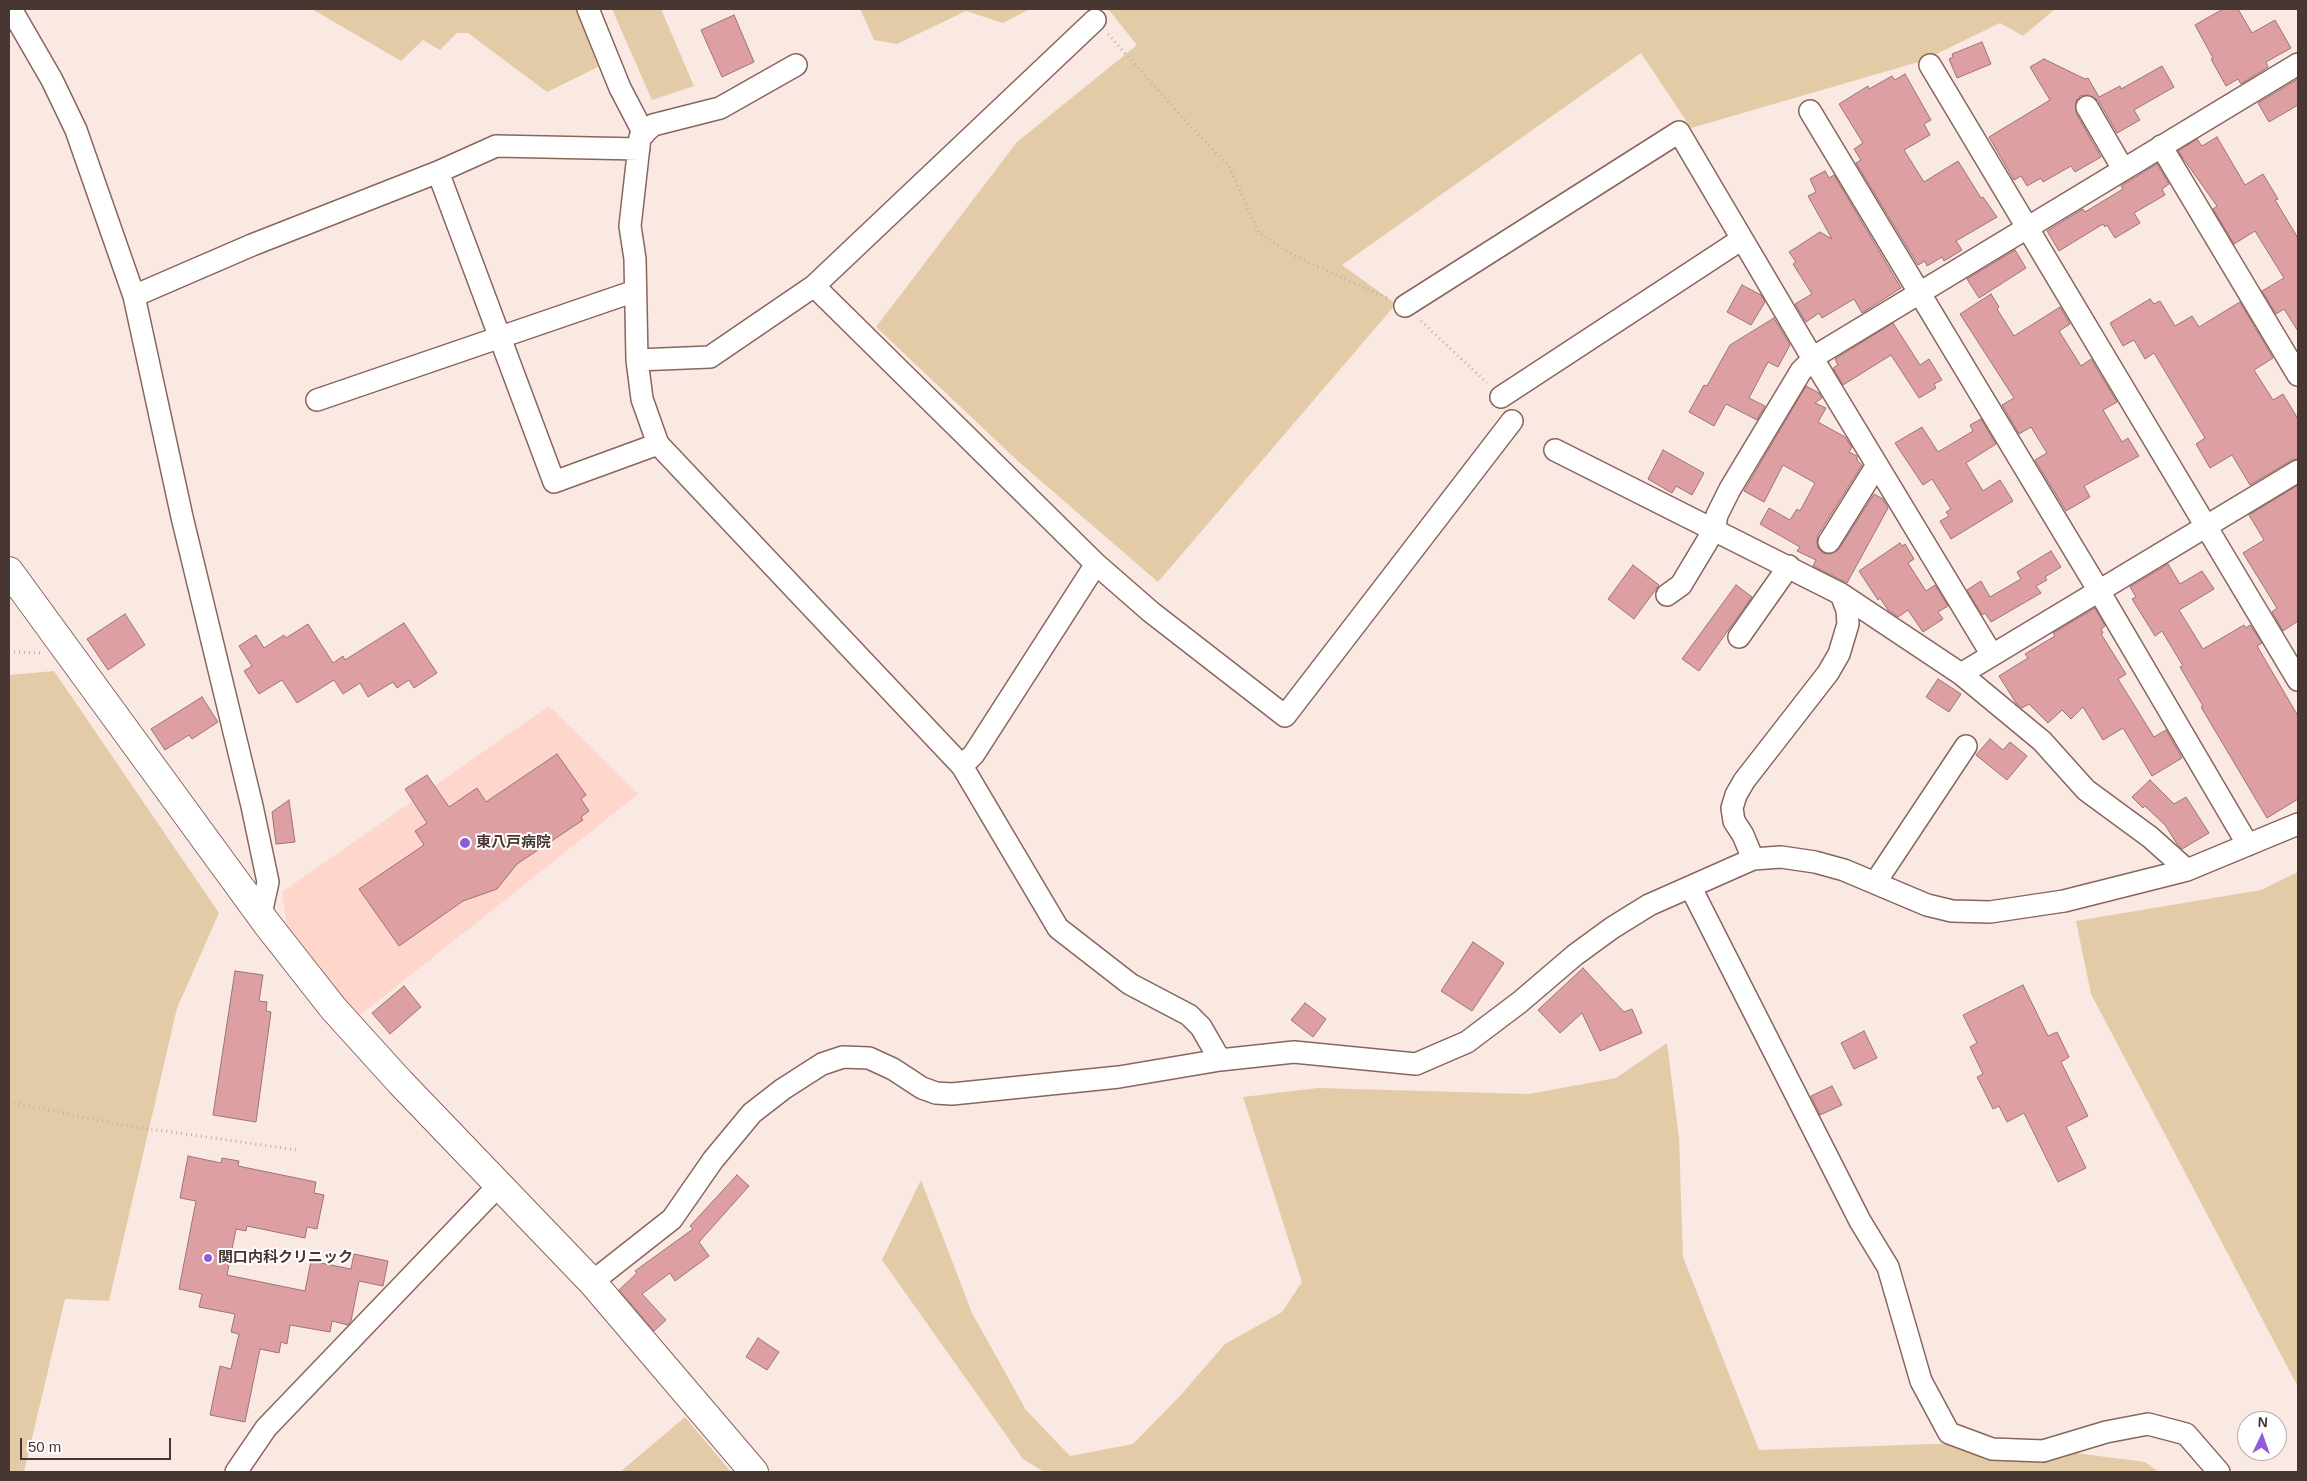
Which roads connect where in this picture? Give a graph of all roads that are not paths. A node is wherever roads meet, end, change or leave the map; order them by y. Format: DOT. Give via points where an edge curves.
graph roads {
  1 [pos="12,9"];
  2 [pos="588,9"];
  3 [pos="1096,20"];
  4 [pos="2298,64"];
  5 [pos="796,65"];
  6 [pos="1930,65"];
  7 [pos="2087,107"];
  8 [pos="1810,111"];
  9 [pos="641,141"];
  10 [pos="2161,146"];
  11 [pos="2123,169"];
  12 [pos="438,172"];
  13 [pos="2028,227"];
  14 [pos="1742,239"];
  15 [pos="814,286"];
  16 [pos="635,291"];
  17 [pos="1919,294"];
  18 [pos="134,296"];
  19 [pos="1406,306"];
  20 [pos="500,337"];
  21 [pos="1813,359"];
  22 [pos="638,360"];
  23 [pos="2298,375"];
  24 [pos="1501,396"];
  25 [pos="317,400"];
  26 [pos="1512,421"];
  27 [pos="658,444"];
  28 [pos="1555,450"];
  29 [pos="1877,466"];
  30 [pos="2298,472"];
  31 [pos="2207,527"];
  32 [pos="1714,530"];
  33 [pos="1829,542"];
  34 [pos="1096,564"];
  35 [pos="1789,566"];
  36 [pos="9,571"];
  37 [pos="2099,591"];
  38 [pos="1841,594"];
  39 [pos="1667,595"];
  40 [pos="1739,637"];
  41 [pos="1992,655"];
  42 [pos="1961,674"];
  43 [pos="2298,680"];
  44 [pos="1966,746"];
  45 [pos="962,766"];
  46 [pos="2298,824"];
  47 [pos="2248,845"];
  48 [pos="1753,860"];
  49 [pos="2187,870"];
  50 [pos="1875,883"];
  51 [pos="1691,888"];
  52 [pos="260,914"];
  53 [pos="1220,1060"];
  54 [pos="500,1184"];
  55 [pos="592,1282"];
  56 [pos="236,1472"];
  57 [pos="754,1472"];
  58 [pos="2219,1472"];
  1 -- 18 [label="street" via="76,130"];
  2 -- 9 [label="street"];
  3 -- 15 [label="street"];
  4 -- 10 [label="street"];
  5 -- 9 [label="street" via="720,108 653,126"];
  6 -- 13 [label="street"];
  7 -- 11 [label="street"];
  8 -- 17 [label="street"];
  9 -- 12 [label="street" via="496,146"];
  9 -- 16 [label="street" via="630,226"];
  10 -- 11 [label="street"];
  10 -- 23 [label="street"];
  11 -- 13 [label="street"];
  12 -- 18 [label="street" via="252,245"];
  12 -- 20 [label="street"];
  13 -- 17 [label="street"];
  13 -- 31 [label="street"];
  14 -- 19 [label="street" via="1679,132"];
  14 -- 21 [label="street"];
  14 -- 24 [label="street"];
  15 -- 22 [label="street" via="710,357"];
  15 -- 34 [label="street"];
  16 -- 20 [label="street"];
  16 -- 22 [label="street"];
  17 -- 21 [label="street"];
  17 -- 37 [label="street"];
  18 -- 52 [label="street" via="268,882"];
  20 -- 25 [label="street"];
  20 -- 27 [label="street" via="554,482"];
  21 -- 29 [label="street"];
  21 -- 32 [label="street" via="1801,371 1730,489 1717,515"];
  22 -- 27 [label="street" via="642,399"];
  26 -- 34 [label="street" via="1285,716 1151,612"];
  27 -- 45 [label="street"];
  28 -- 32 [label="street"];
  29 -- 33 [label="street"];
  29 -- 41 [label="street"];
  30 -- 31 [label="street"];
  31 -- 37 [label="street"];
  31 -- 43 [label="street"];
  32 -- 35 [label="street"];
  32 -- 39 [label="street" via="1681,585"];
  34 -- 45 [label="street" via="974,754"];
  35 -- 38 [label="street"];
  35 -- 40 [label="street"];
  36 -- 52 [label="street"];
  37 -- 41 [label="street"];
  37 -- 47 [label="street"];
  38 -- 42 [label="street"];
  38 -- 48 [label="street" via="1848,624 1839,654 1736,795 1732,808 1734,821"];
  41 -- 42 [label="street"];
  42 -- 49 [label="street" via="2042,741 2086,790 2150,837"];
  44 -- 50 [label="street"];
  45 -- 53 [label="street" via="1058,928 1130,984 1190,1015"];
  46 -- 47 [label="street"];
  47 -- 49 [label="street"];
  48 -- 50 [label="street" via="1781,857 1815,862"];
  48 -- 51 [label="street"];
  49 -- 50 [label="street" via="2064,901 1990,912 1952,911 1927,905"];
  51 -- 53 [label="street" via="1649,905 1612,928 1467,1042 1416,1064 1294,1052"];
  51 -- 58 [label="street" via="1860,1221 1888,1267 1921,1381 1949,1433 1992,1449 2043,1452 2106,1432 2148,1424 2186,1434"];
  52 -- 54 [label="street" via="333,1008"];
  53 -- 55 [label="street" via="1118,1077 936,1094 869,1058 843,1056 822,1064 752,1113 713,1160 672,1219"];
  54 -- 55 [label="street"];
  54 -- 56 [label="street" via="266,1428"];
  55 -- 57 [label="street"];
}
